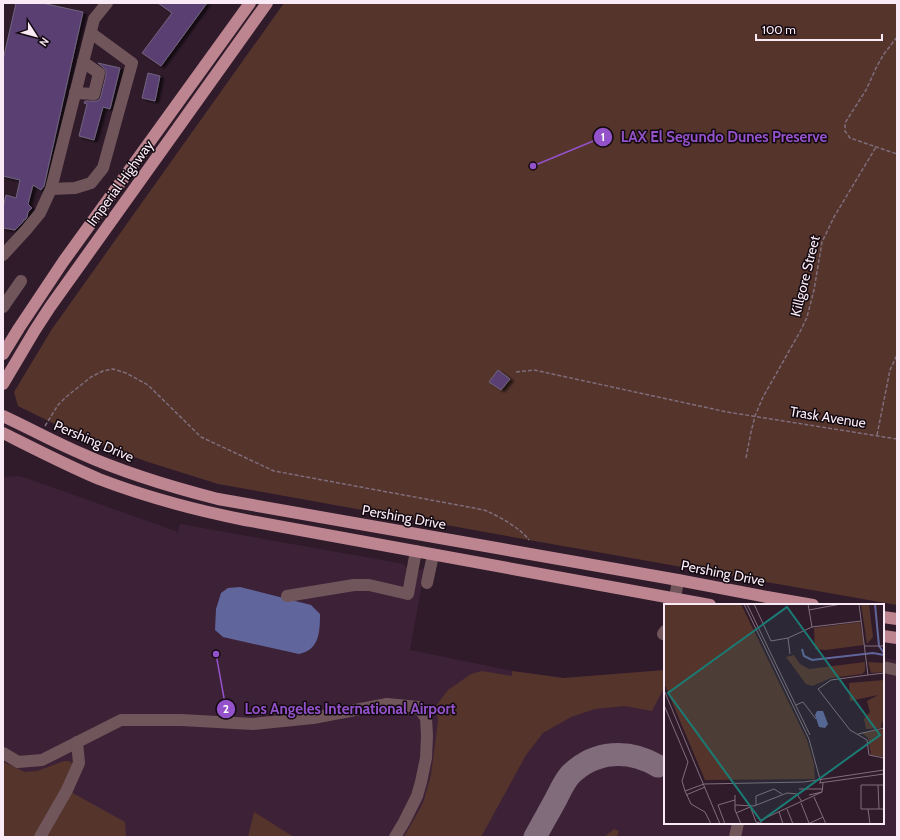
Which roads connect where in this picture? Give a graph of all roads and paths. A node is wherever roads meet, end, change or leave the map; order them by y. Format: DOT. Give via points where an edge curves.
graph roads {
  1 [pos="107,3"];
  2 [pos="250,3"];
  3 [pos="267,3"];
  4 [pos="91,33"];
  5 [pos="897,37"];
  6 [pos="83,62"];
  7 [pos="75,93"];
  8 [pos="876,147"];
  9 [pos="897,154"];
  10 [pos="51,189"];
  11 [pos="3,255"];
  12 [pos="21,281"];
  13 [pos="3,307"];
  14 [pos="3,354"];
  15 [pos="897,355"];
  16 [pos="516,372"];
  17 [pos="3,384"];
  18 [pos="3,416"];
  19 [pos="755,416"];
  20 [pos="3,433"];
  21 [pos="40,434"];
  22 [pos="877,435"];
  23 [pos="897,439"];
  24 [pos="746,458"];
  25 [pos="529,540"];
  26 [pos="416,551"];
  27 [pos="433,554"];
  28 [pos="678,580"];
  29 [pos="427,583"];
  30 [pos="287,596"];
  31 [pos="674,602"];
  32 [pos="698,604"];
  33 [pos="807,604"];
  34 [pos="884,617"];
  35 [pos="897,619"];
  36 [pos="884,636"];
  37 [pos="897,638"];
  38 [pos="884,667"];
  39 [pos="897,670"];
  40 [pos="77,742"];
  41 [pos="3,753"];
  42 [pos="738,824"];
  43 [pos="40,837"];
  44 [pos="395,837"];
  45 [pos="735,837"];
  1 -- 4 [label="lane" via="94,19"];
  2 -- 14 [label="main road, Imperial Highway" via="63,262"];
  3 -- 17 [label="main road, Imperial Highway" via="50,307"];
  4 -- 6 [label="lane"];
  4 -- 10 [label="lane" via="132,63 104,168 91,183 75,188"];
  5 -- 8 [label="path" via="884,54 866,90 845,123 845,131 850,138"];
  6 -- 7 [label="lane"];
  6 -- 7 [label="lane" via="99,73 94,94"];
  7 -- 10 [label="lane"];
  8 -- 9 [label="path"];
  8 -- 19 [label="path, Killgore Street" via="827,229 807,317"];
  10 -- 11 [label="lane" via="40,213"];
  12 -- 13 [label="lane"];
  15 -- 22 [label="path" via="890,370"];
  16 -- 19 [label="path, Trask Avenue" via="534,370"];
  18 -- 21 [label="main road, Pershing Drive"];
  19 -- 22 [label="path, Trask Avenue"];
  19 -- 24 [label="path, Killgore Street"];
  20 -- 26 [label="main road" via="99,479 186,507 237,519"];
  21 -- 25 [label="path" via="66,397 91,377 112,369 126,373 148,385 201,437 274,471 488,512 503,519"];
  21 -- 28 [label="main road, Pershing Drive" via="79,453 133,474 218,499"];
  22 -- 23 [label="path, Trask Avenue"];
  26 -- 27 [label="main road"];
  26 -- 30 [label="lane" via="408,594 368,585 354,585"];
  27 -- 29 [label="lane"];
  27 -- 31 [label="main road"];
  28 -- 31 [label="lane"];
  28 -- 33 [label="main road, Pershing Drive"];
  31 -- 32 [label="main road"];
  34 -- 35 [label="main road"];
  36 -- 37 [label="main road"];
  38 -- 39 [label="lane"];
  40 -- 41 [label="lane" via="42,760 18,762"];
  40 -- 43 [label="lane" via="79,763"];
  40 -- 44 [label="lane" via="121,720 254,724 313,718 387,704 418,707 426,718 426,758 417,796"];
  42 -- 45 [label="lane"];
}
